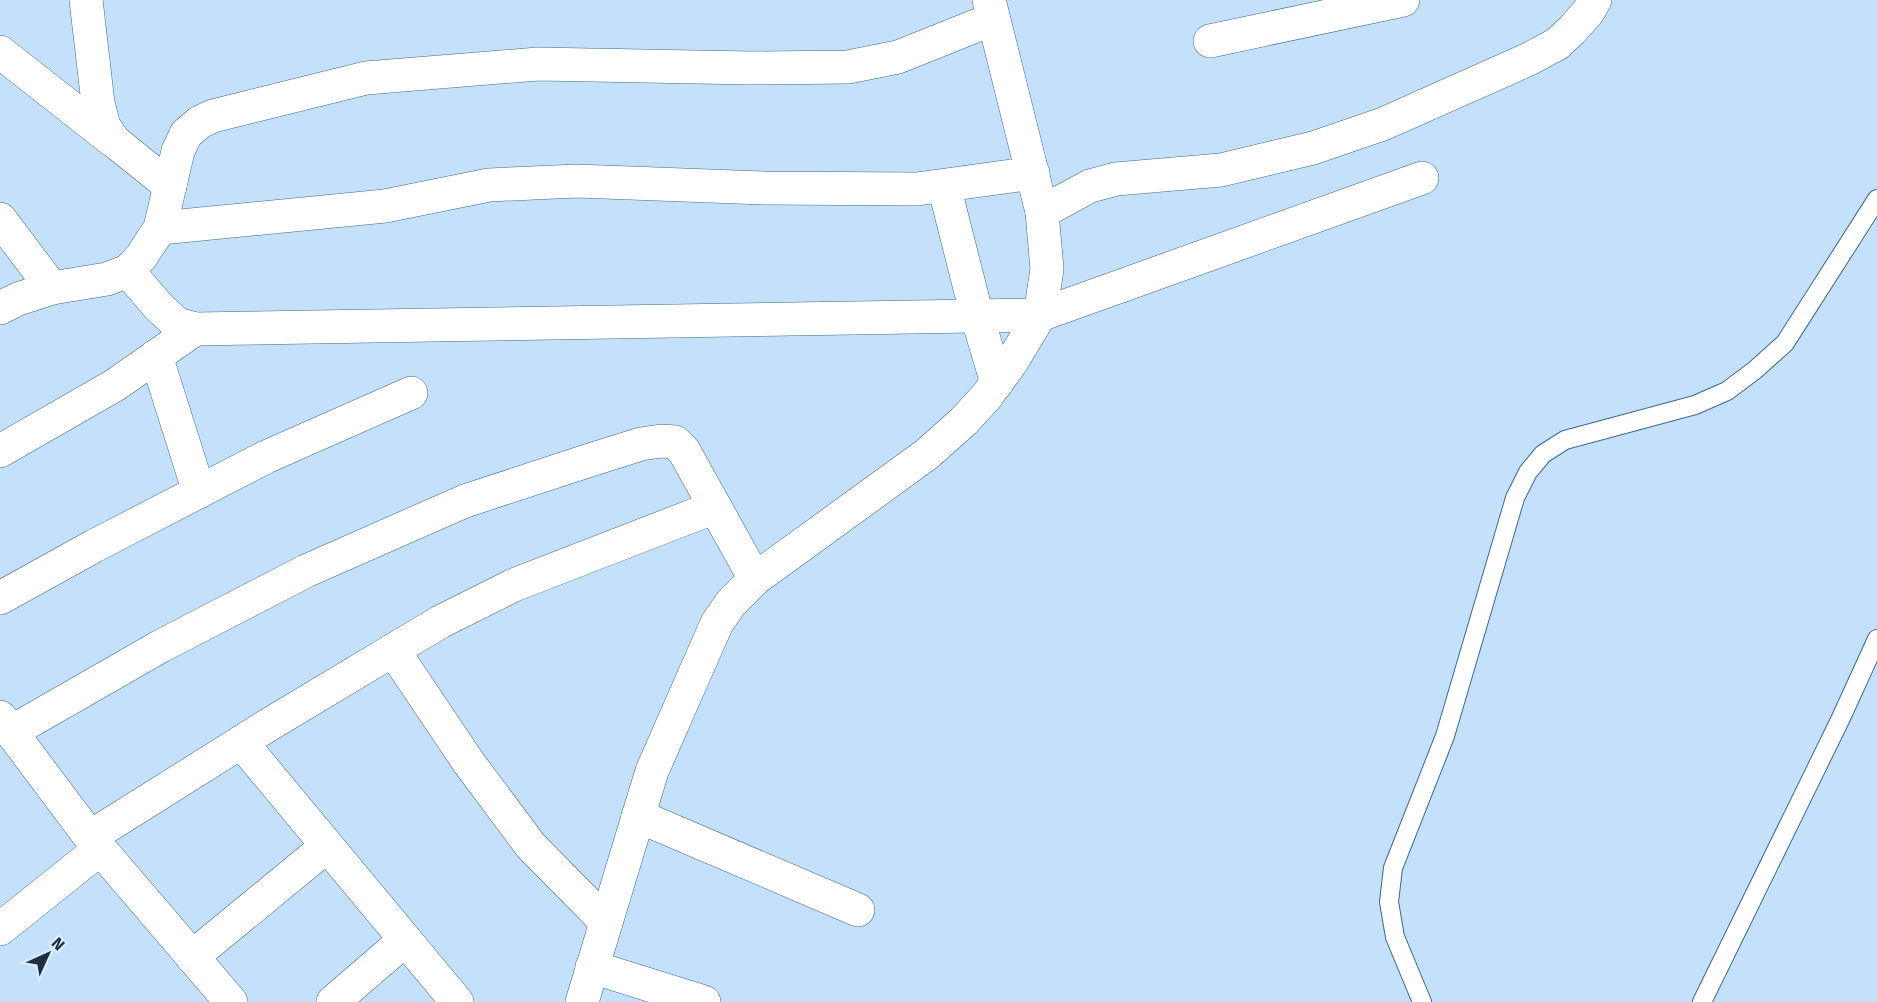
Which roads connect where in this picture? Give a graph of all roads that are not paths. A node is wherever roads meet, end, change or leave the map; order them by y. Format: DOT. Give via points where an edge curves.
graph roads {
  1 [pos="86,0"];
  2 [pos="1403,0"];
  3 [pos="1595,0"];
  4 [pos="991,9"];
  5 [pos="1210,41"];
  6 [pos="0,52"];
  7 [pos="114,141"];
  8 [pos="1033,173"];
  9 [pos="1422,178"];
  10 [pos="170,186"];
  11 [pos="944,186"];
  12 [pos="1877,200"];
  13 [pos="1042,212"];
  14 [pos="0,219"];
  15 [pos="160,228"];
  16 [pos="128,271"];
  17 [pos="52,288"];
  18 [pos="0,308"];
  19 [pos="1040,315"];
  20 [pos="977,316"];
  21 [pos="195,329"];
  22 [pos="156,356"];
  23 [pos="997,382"];
  24 [pos="411,393"];
  25 [pos="0,451"];
  26 [pos="199,492"];
  27 [pos="715,507"];
  28 [pos="755,579"];
  29 [pos="0,598"];
  30 [pos="1877,639"];
  31 [pos="393,650"];
  32 [pos="6,725"];
  33 [pos="241,742"];
  34 [pos="638,816"];
  35 [pos="95,843"];
  36 [pos="327,846"];
  37 [pos="858,910"];
  38 [pos="606,922"];
  39 [pos="0,928"];
  40 [pos="405,940"];
  41 [pos="192,957"];
  42 [pos="592,967"];
  43 [pos="231,1002"];
  44 [pos="333,1002"];
  45 [pos="457,1002"];
  46 [pos="582,1002"];
  47 [pos="704,1002"];
  48 [pos="1422,1002"];
  49 [pos="1702,1002"];
  1 -- 7 [label="street" via="98,103 104,126"];
  2 -- 5 [label="street"];
  3 -- 13 [label="street" via="1557,44 1383,124 1312,148 1221,170 1116,179 1090,186"];
  4 -- 8 [label="street"];
  4 -- 10 [label="street" via="898,57 848,67 538,64 366,78 200,122 186,134 178,151"];
  6 -- 7 [label="street"];
  7 -- 10 [label="street"];
  8 -- 11 [label="street"];
  8 -- 13 [label="street"];
  9 -- 19 [label="street"];
  10 -- 15 [label="street"];
  11 -- 15 [label="street" via="764,189 578,181 489,185 385,206"];
  11 -- 20 [label="street"];
  12 -- 48 [label="lane" via="1785,342 1755,370 1727,391 1695,405 1565,440 1543,454 1528,472 1515,498 1445,736 1393,868 1389,902 1395,937"];
  13 -- 19 [label="street" via="1047,269"];
  14 -- 17 [label="street"];
  15 -- 16 [label="street"];
  16 -- 17 [label="street" via="107,279"];
  16 -- 21 [label="street" via="177,324"];
  17 -- 18 [label="street"];
  19 -- 20 [label="street"];
  19 -- 23 [label="street"];
  20 -- 21 [label="street"];
  20 -- 23 [label="street"];
  21 -- 22 [label="street"];
  22 -- 25 [label="street" via="115,385"];
  22 -- 26 [label="street"];
  23 -- 28 [label="street" via="964,421 927,454"];
  24 -- 26 [label="street" via="266,457"];
  26 -- 29 [label="street"];
  27 -- 28 [label="street"];
  27 -- 31 [label="street" via="514,585"];
  27 -- 32 [label="street" via="675,442 641,444 587,460 465,501 306,571"];
  28 -- 34 [label="street" via="717,623 652,771"];
  30 -- 49 [label="lane"];
  31 -- 33 [label="street"];
  31 -- 38 [label="street" via="531,846"];
  32 -- 35 [label="street"];
  33 -- 35 [label="street"];
  33 -- 36 [label="street"];
  34 -- 37 [label="street"];
  34 -- 38 [label="street"];
  35 -- 39 [label="street"];
  35 -- 41 [label="street"];
  36 -- 40 [label="street"];
  36 -- 41 [label="street"];
  38 -- 42 [label="street"];
  40 -- 44 [label="street"];
  40 -- 45 [label="street"];
  41 -- 43 [label="street"];
  42 -- 46 [label="street"];
  42 -- 47 [label="street"];
}
